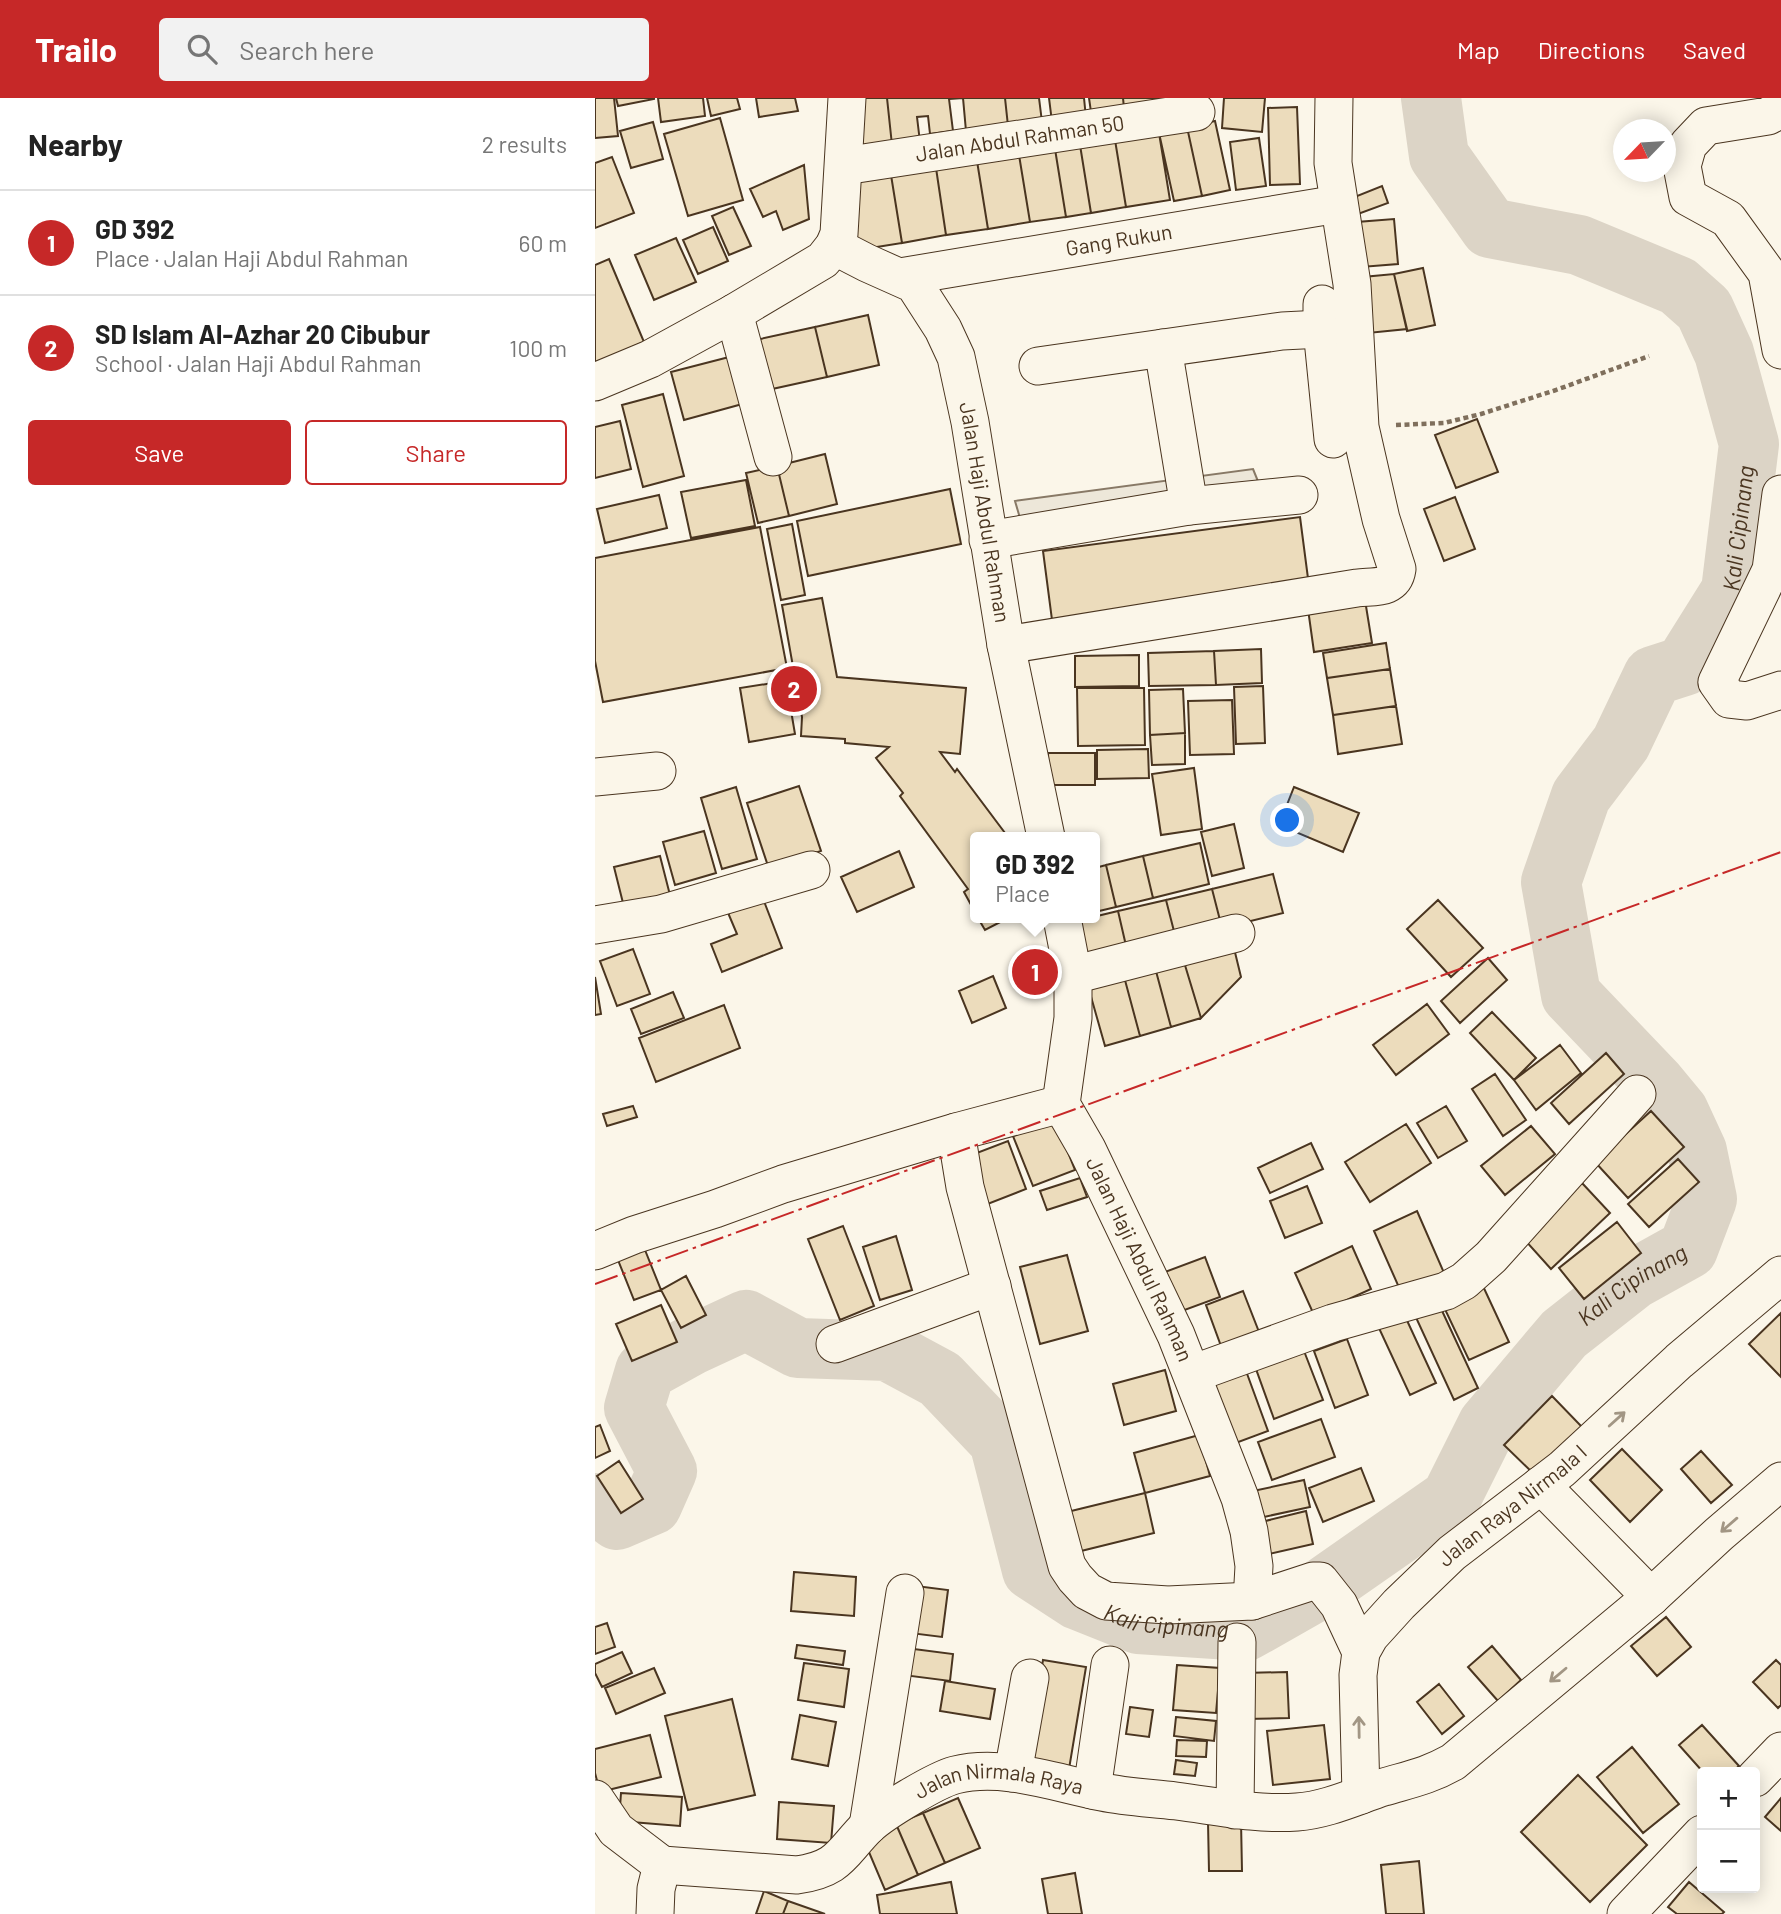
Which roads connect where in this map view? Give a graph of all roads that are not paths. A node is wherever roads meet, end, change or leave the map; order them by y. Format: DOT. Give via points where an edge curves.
graph roads {
  1 [pos="847,98"];
  2 [pos="1334,98"];
  3 [pos="1781,110"];
  4 [pos="1196,112"];
  5 [pos="844,166"];
  6 [pos="1338,205"];
  7 [pos="834,246"];
  8 [pos="900,277"];
  9 [pos="734,313"];
  10 [pos="1163,348"];
  11 [pos="1781,350"];
  12 [pos="1038,366"];
  13 [pos="595,382"];
  14 [pos="1346,433"];
  15 [pos="773,457"];
  16 [pos="1781,494"];
  17 [pos="1299,495"];
  18 [pos="1189,506"];
  19 [pos="988,540"];
  20 [pos="1776,568"];
  21 [pos="1006,645"];
  22 [pos="1781,690"];
  23 [pos="657,771"];
  24 [pos="595,777"];
  25 [pos="1045,832"];
  26 [pos="811,870"];
  27 [pos="1063,923"];
  28 [pos="595,925"];
  29 [pos="1237,933"];
  30 [pos="1073,975"];
  31 [pos="1637,1094"];
  32 [pos="1061,1104"];
  33 [pos="956,1132"];
  34 [pos="595,1251"];
  35 [pos="1781,1275"];
  36 [pos="992,1286"];
  37 [pos="835,1345"];
  38 [pos="1192,1374"];
  39 [pos="1781,1481"];
  40 [pos="1541,1485"];
  41 [pos="905,1593"];
  42 [pos="1651,1597"];
  43 [pos="1252,1601"];
  44 [pos="1237,1642"];
  45 [pos="1360,1651"];
  46 [pos="1110,1665"];
  47 [pos="1030,1678"];
  48 [pos="1781,1751"];
  49 [pos="1013,1773"];
  50 [pos="1760,1773"];
  51 [pos="1092,1790"];
  52 [pos="1361,1795"];
  53 [pos="595,1799"];
  54 [pos="1235,1810"];
  55 [pos="868,1826"];
  56 [pos="1697,1839"];
  57 [pos="662,1865"];
  58 [pos="656,1914"];
  59 [pos="1626,1914"];
  1 -- 5 [label="street"];
  2 -- 6 [label="street"];
  3 -- 11 [label="street" via="1706,126 1688,145 1682,166 1688,197 1728,219 1767,273"];
  4 -- 5 [label="street, Jalan Abdul Rahman 50"];
  5 -- 7 [label="street"];
  6 -- 8 [label="street, Gang Rukun"];
  6 -- 14 [label="street" via="1352,284"];
  7 -- 8 [label="street, Jalan Haji Abdul Rahman"];
  7 -- 9 [label="street" via="823,260"];
  8 -- 19 [label="street, Jalan Haji Abdul Rahman" via="914,284 925,299 956,357"];
  9 -- 13 [label="street" via="650,359"];
  9 -- 15 [label="street"];
  10 -- 12 [label="street"];
  10 -- 14 [label="street" via="1282,331 1322,316"];
  10 -- 18 [label="street"];
  14 -- 21 [label="street" via="1397,569 1387,585"];
  16 -- 20 [label="street"];
  17 -- 18 [label="street"];
  18 -- 19 [label="street"];
  19 -- 21 [label="street, Jalan Haji Abdul Rahman"];
  20 -- 22 [label="street" via="1717,682 1729,699 1747,701"];
  21 -- 25 [label="street, Jalan Haji Abdul Rahman"];
  23 -- 24 [label="street"];
  26 -- 28 [label="street" via="661,914"];
  27 -- 30 [label="street"];
  29 -- 30 [label="street"];
  30 -- 32 [label="street" via="1073,1018"];
  31 -- 38 [label="street" via="1491,1257 1464,1281 1446,1291 1333,1323"];
  32 -- 33 [label="street"];
  32 -- 38 [label="street, Jalan Haji Abdul Rahman" via="1116,1207"];
  33 -- 34 [label="street" via="782,1184"];
  33 -- 36 [label="street" via="965,1187"];
  40 -- 35 [label="street, Jalan Raya Nirmala I, one-way"];
  36 -- 37 [label="street"];
  36 -- 43 [label="street" via="1067,1566 1075,1578 1106,1601 1168,1605"];
  38 -- 43 [label="street, Jalan Haji Abdul Rahman" via="1249,1531"];
  39 -- 42 [label="street, Jalan Nirmala Raya, one-way"];
  40 -- 42 [label="street"];
  40 -- 45 [label="street, Jalan Raya Nirmala I" via="1452,1553 1399,1604"];
  41 -- 55 [label="street"];
  42 -- 52 [label="street, Jalan Nirmala Raya, one-way" via="1453,1762 1431,1774"];
  43 -- 45 [label="street" via="1313,1581 1330,1593"];
  44 -- 54 [label="street"];
  52 -- 45 [label="street, one-way"];
  46 -- 51 [label="street"];
  47 -- 49 [label="street"];
  48 -- 50 [label="street"];
  49 -- 51 [label="street, Jalan Nirmala Raya"];
  49 -- 55 [label="street, Jalan Nirmala Raya" via="954,1775"];
  51 -- 54 [label="street, Jalan Nirmala Raya"];
  52 -- 54 [label="street, Jalan Nirmala Raya" via="1298,1812"];
  53 -- 57 [label="street" via="617,1830"];
  55 -- 57 [label="street, Jalan Nirmala Raya" via="842,1857 809,1874"];
  56 -- 59 [label="street"];
  57 -- 58 [label="street"];
}
